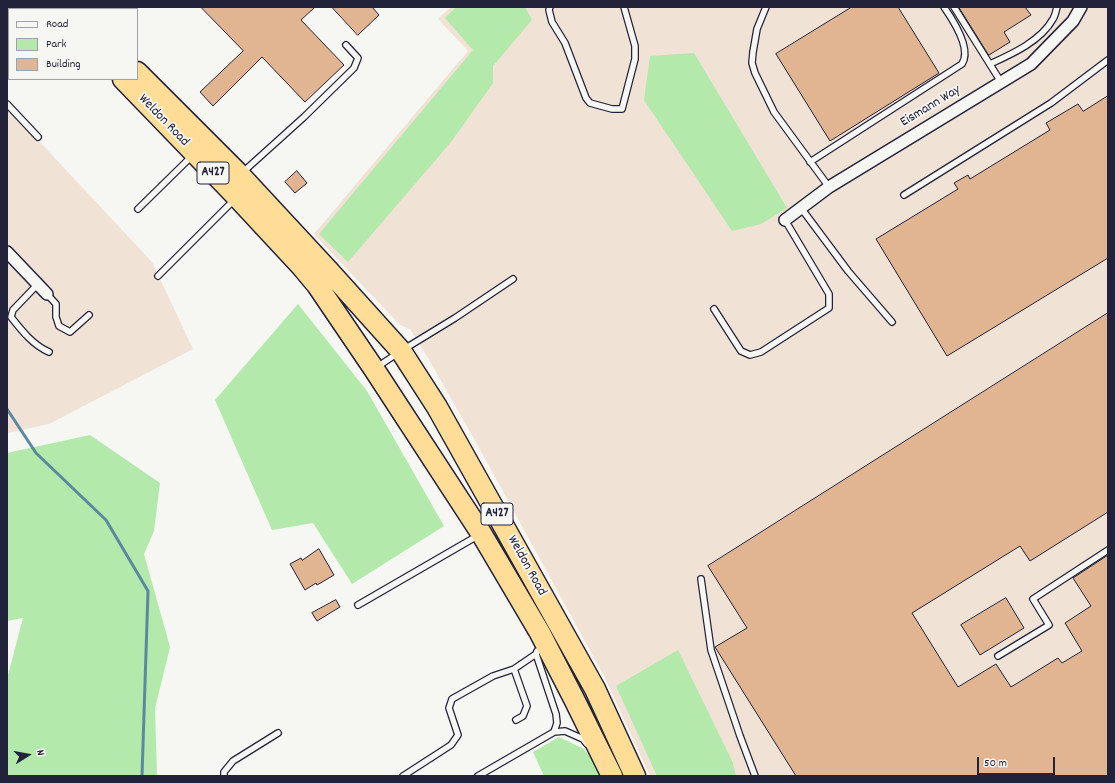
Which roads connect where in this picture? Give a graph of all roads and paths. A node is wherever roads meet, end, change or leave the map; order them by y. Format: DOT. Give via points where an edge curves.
graph roads {
  1 [pos="550,7"];
  2 [pos="624,7"];
  3 [pos="766,7"];
  4 [pos="944,7"];
  5 [pos="954,7"];
  6 [pos="1057,7"];
  7 [pos="1081,7"];
  8 [pos="346,45"];
  9 [pos="1108,60"];
  10 [pos="990,64"];
  11 [pos="138,73"];
  12 [pos="124,80"];
  13 [pos="1001,82"];
  14 [pos="7,104"];
  15 [pos="38,137"];
  16 [pos="195,154"];
  17 [pos="810,162"];
  18 [pos="240,175"];
  19 [pos="829,187"];
  20 [pos="904,195"];
  21 [pos="236,197"];
  22 [pos="801,208"];
  23 [pos="138,209"];
  24 [pos="785,220"];
  25 [pos="7,252"];
  26 [pos="307,260"];
  27 [pos="158,276"];
  28 [pos="323,278"];
  29 [pos="513,279"];
  30 [pos="37,285"];
  31 [pos="47,294"];
  32 [pos="714,309"];
  33 [pos="89,315"];
  34 [pos="892,322"];
  35 [pos="401,351"];
  36 [pos="49,352"];
  37 [pos="374,369"];
  38 [pos="481,533"];
  39 [pos="1108,550"];
  40 [pos="701,579"];
  41 [pos="358,605"];
  42 [pos="540,637"];
  43 [pos="536,654"];
  44 [pos="998,656"];
  45 [pos="514,669"];
  46 [pos="516,720"];
  47 [pos="554,732"];
  48 [pos="278,733"];
  49 [pos="224,776"];
  50 [pos="403,776"];
  51 [pos="478,776"];
  52 [pos="612,776"];
  53 [pos="635,776"];
  54 [pos="755,776"];
  1 -- 2 [label="lane" via="552,22 565,43 586,98 590,103 622,109 635,59 635,46"];
  3 -- 17 [label="lane" via="758,29 752,63 774,112"];
  4 -- 17 [label="lane" via="963,42 965,57 962,64"];
  5 -- 10 [label="lane"];
  6 -- 10 [label="lane" via="1054,18 1040,35"];
  7 -- 13 [label="street, Eismann Way" via="1073,21 1030,64"];
  8 -- 18 [label="lane" via="358,58 354,68"];
  9 -- 20 [label="lane" via="1051,103"];
  10 -- 13 [label="lane"];
  11 -- 18 [label="highway, Weldon Road / A427"];
  12 -- 16 [label="highway, Weldon Road / A427"];
  13 -- 19 [label="street, Eismann Way"];
  14 -- 15 [label="lane"];
  16 -- 21 [label="highway, Weldon Road / A427"];
  16 -- 23 [label="lane"];
  17 -- 19 [label="lane"];
  18 -- 26 [label="highway, Weldon Road / A427"];
  19 -- 22 [label="street, Eismann Way"];
  21 -- 26 [label="highway, Weldon Road / A427"];
  21 -- 27 [label="lane"];
  22 -- 24 [label="street, Eismann Way"];
  22 -- 34 [label="lane" via="848,271"];
  24 -- 32 [label="lane" via="829,294 829,308 761,352 750,356 742,351"];
  25 -- 30 [label="street"];
  26 -- 28 [label="highway, A427"];
  28 -- 35 [label="highway, Weldon Road / A427"];
  28 -- 37 [label="highway, Weldon Road / A427"];
  29 -- 35 [label="lane"];
  30 -- 31 [label="street"];
  30 -- 36 [label="lane" via="13,310 11,317 28,337"];
  31 -- 33 [label="lane" via="56,304 59,326 70,332"];
  35 -- 37 [label="lane"];
  35 -- 53 [label="highway, Weldon Road / A427" via="437,407 595,689"];
  37 -- 38 [label="highway, Weldon Road / A427"];
  38 -- 41 [label="lane"];
  38 -- 42 [label="highway, Weldon Road / A427"];
  39 -- 44 [label="lane" via="1033,599 1049,625"];
  40 -- 54 [label="lane" via="711,650"];
  42 -- 43 [label="lane"];
  42 -- 52 [label="highway, Weldon Road / A427"];
  43 -- 45 [label="lane"];
  43 -- 47 [label="lane" via="556,714"];
  45 -- 46 [label="lane" via="527,706 523,716"];
  45 -- 50 [label="lane" via="493,676 452,699 449,708 458,735 451,746"];
  47 -- 51 [label="lane"];
  47 -- 52 [label="lane" via="565,731 583,739"];
  48 -- 49 [label="lane" via="232,761"];
}
